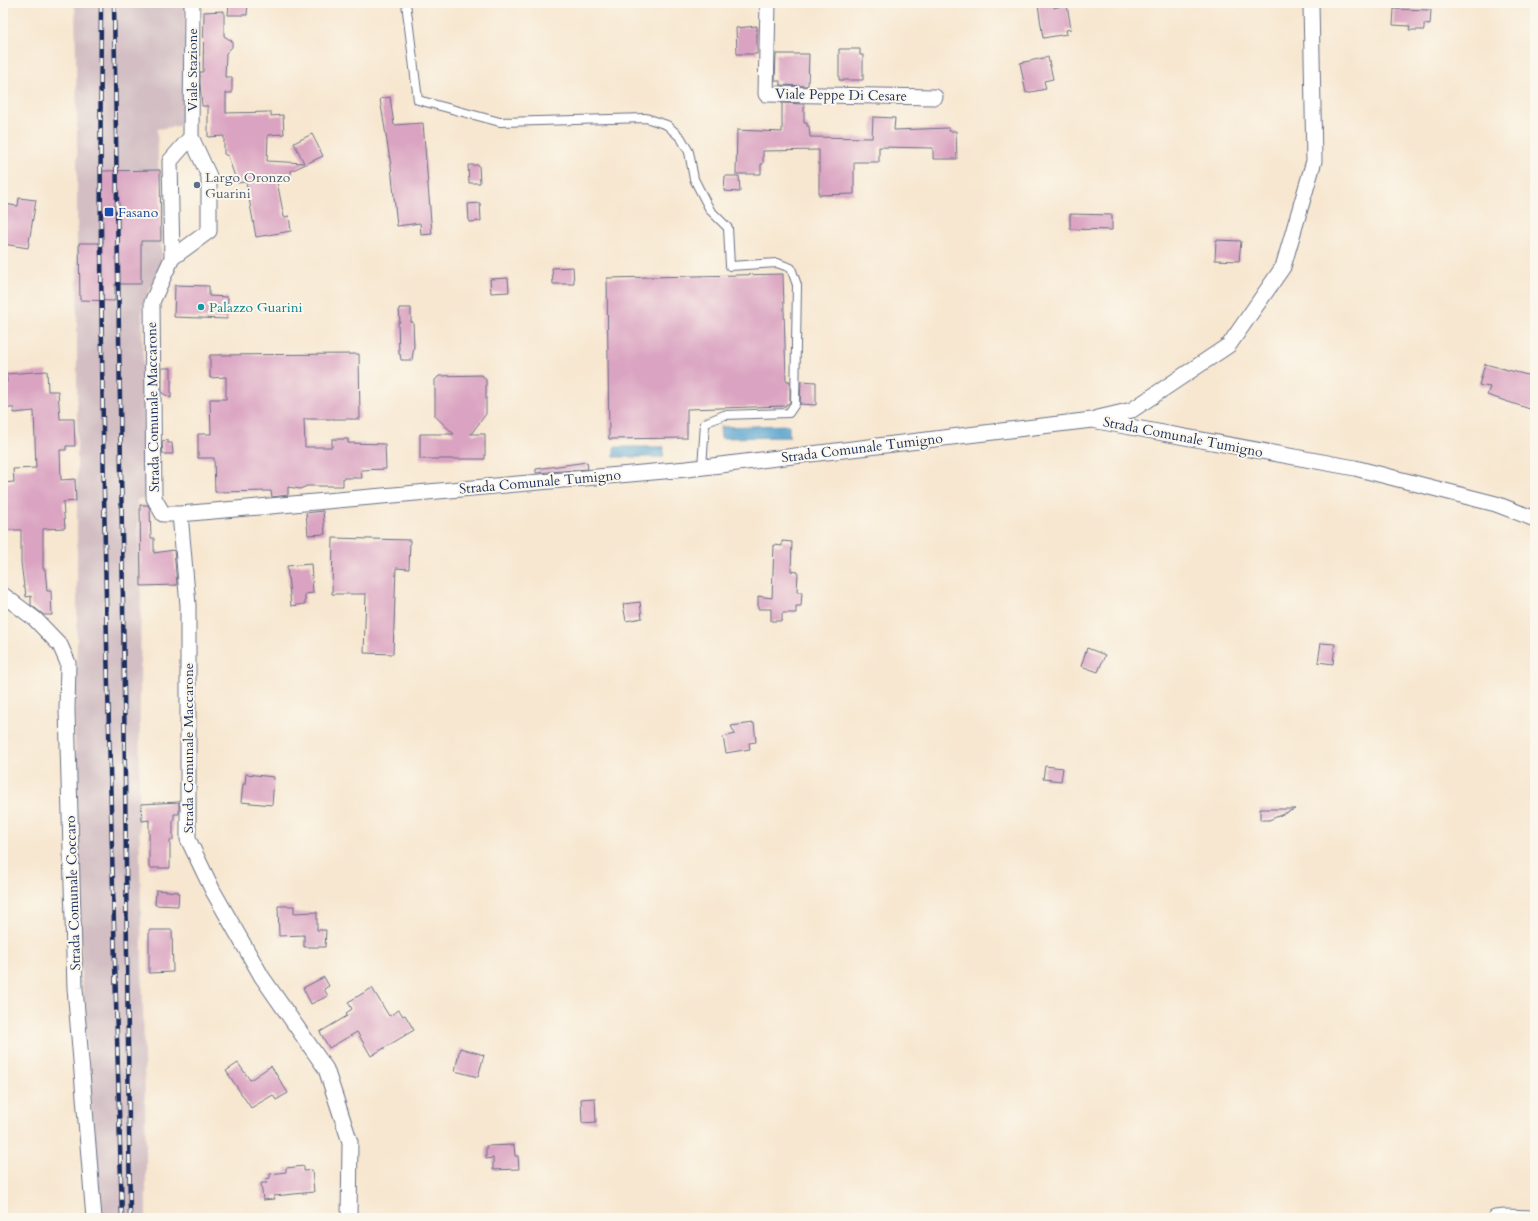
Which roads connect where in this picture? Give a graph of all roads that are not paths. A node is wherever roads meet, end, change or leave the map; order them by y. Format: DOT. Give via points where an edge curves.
graph roads {
  1 [pos="192,3"];
  2 [pos="406,3"];
  3 [pos="768,3"];
  4 [pos="1311,3"];
  5 [pos="935,96"];
  6 [pos="191,137"];
  7 [pos="172,258"];
  8 [pos="1092,420"];
  9 [pos="702,468"];
  10 [pos="180,514"];
  11 [pos="1535,519"];
  12 [pos="3,595"];
  13 [pos="94,1218"];
  14 [pos="349,1218"];
  15 [pos="1495,1218"];
  16 [pos="1532,1218"];
  1 -- 6 [label="street, Viale Stazione"];
  2 -- 9 [label="lane" via="418,100 500,122 646,118 667,124 681,138 689,152 694,179 710,210 728,228 730,266 777,263 791,268 797,285 796,404 789,414 724,415 705,423"];
  3 -- 5 [label="street, Viale Peppe Di Cesare" via="766,94"];
  4 -- 8 [label="street" via="1314,161 1283,267 1229,345 1132,410"];
  6 -- 7 [label="street" via="170,162"];
  6 -- 7 [label="street" via="209,176 209,231"];
  7 -- 10 [label="street, Strada Comunale Maccarone" via="152,302 154,498 162,514"];
  8 -- 9 [label="street, Strada Comunale Tumigno"];
  8 -- 11 [label="street, Strada Comunale Tumigno" via="1354,468 1496,504"];
  9 -- 10 [label="street, Strada Comunale Tumigno"];
  10 -- 14 [label="street, Strada Comunale Maccarone" via="188,605 188,839 213,891 262,978 326,1069 350,1142"];
  12 -- 13 [label="street, Strada Comunale Coccaro" via="35,619 60,645 68,664 75,988"];
  15 -- 16 [label="street"];
}
